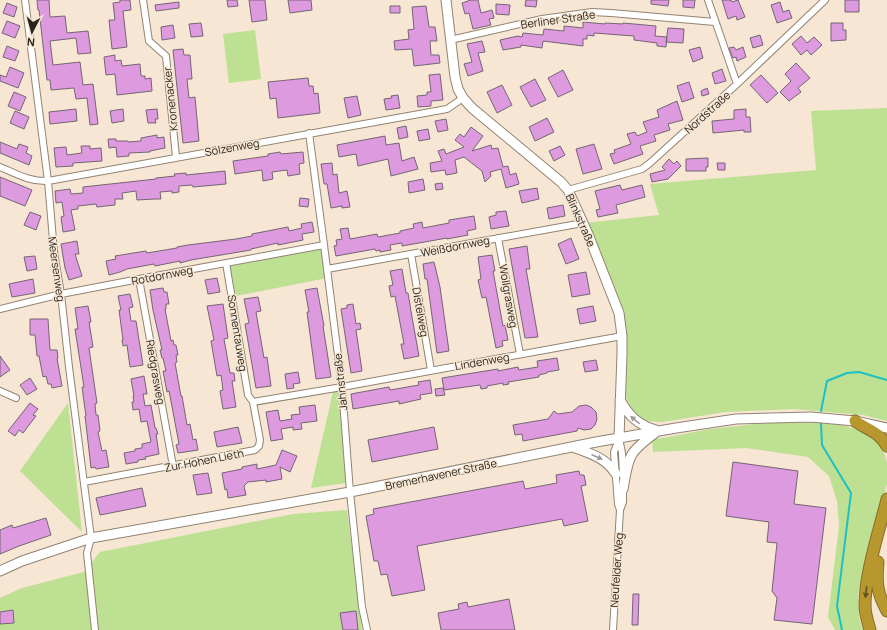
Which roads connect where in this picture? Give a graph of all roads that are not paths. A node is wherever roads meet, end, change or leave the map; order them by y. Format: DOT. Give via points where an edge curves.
graph roads {
  1 [pos="25,0"];
  2 [pos="144,0"];
  3 [pos="446,0"];
  4 [pos="708,0"];
  5 [pos="825,0"];
  6 [pos="715,22"];
  7 [pos="450,40"];
  8 [pos="737,84"];
  9 [pos="463,98"];
  10 [pos="309,133"];
  11 [pos="176,157"];
  12 [pos="0,167"];
  13 [pos="48,181"];
  14 [pos="568,190"];
  15 [pos="583,223"];
  16 [pos="498,238"];
  17 [pos="324,245"];
  18 [pos="411,254"];
  19 [pos="226,263"];
  20 [pos="327,269"];
  21 [pos="139,279"];
  22 [pos="61,294"];
  23 [pos="0,307"];
  24 [pos="622,336"];
  25 [pos="520,354"];
  26 [pos="432,370"];
  27 [pos="342,387"];
  28 [pos="0,391"];
  29 [pos="16,398"];
  30 [pos="620,400"];
  31 [pos="253,402"];
  32 [pos="855,421"];
  33 [pos="887,428"];
  34 [pos="657,431"];
  35 [pos="619,438"];
  36 [pos="887,446"];
  37 [pos="573,447"];
  38 [pos="173,466"];
  39 [pos="616,474"];
  40 [pos="84,482"];
  41 [pos="623,489"];
  42 [pos="350,492"];
  43 [pos="887,499"];
  44 [pos="620,510"];
  45 [pos="887,527"];
  46 [pos="91,538"];
  47 [pos="0,571"];
  48 [pos="887,612"];
  49 [pos="95,630"];
  50 [pos="367,630"];
  51 [pos="613,630"];
  52 [pos="870,630"];
  1 -- 13 [label="street, Meersenweg"];
  2 -- 11 [label="street, Kronenacker" via="149,41 166,56"];
  3 -- 7 [label="street, Blinkstraße"];
  4 -- 6 [label="street"];
  5 -- 8 [label="street, Nordstraße"];
  6 -- 7 [label="street, Berliner Straße" via="592,12 542,18"];
  6 -- 8 [label="street"];
  7 -- 9 [label="street, Blinkstraße" via="458,89"];
  8 -- 14 [label="street, Nordstraße" via="642,169"];
  9 -- 10 [label="street, Sölzenweg" via="447,109"];
  9 -- 14 [label="street, Blinkstraße"];
  10 -- 11 [label="street, Sölzenweg"];
  10 -- 17 [label="street, Jahnstraße"];
  11 -- 13 [label="street, Sölzenweg"];
  12 -- 13 [label="street, Sölzenweg" via="28,179"];
  13 -- 22 [label="street, Meersenweg" via="54,252"];
  14 -- 15 [label="street, Blinkstraße"];
  15 -- 16 [label="street, Weißdornweg"];
  15 -- 24 [label="street, Blinkstraße" via="619,313"];
  16 -- 18 [label="street, Weißdornweg"];
  16 -- 25 [label="street, Wollgrasweg"];
  17 -- 19 [label="street, Rotdornweg"];
  17 -- 20 [label="street, Jahnstraße"];
  18 -- 20 [label="street, Weißdornweg"];
  18 -- 26 [label="street, Distelweg"];
  19 -- 21 [label="street, Rotdornweg"];
  19 -- 31 [label="street, Sonnentauweg" via="248,395"];
  20 -- 27 [label="street, Jahnstraße"];
  21 -- 22 [label="street, Rotdornweg"];
  21 -- 38 [label="street, Riedgrasweg"];
  22 -- 23 [label="street, Rotdornweg"];
  22 -- 40 [label="street, Meersenweg"];
  24 -- 25 [label="street, Lindenweg"];
  24 -- 30 [label="street, Blinkstraße"];
  25 -- 26 [label="street, Lindenweg"];
  26 -- 27 [label="street, Lindenweg"];
  27 -- 31 [label="street"];
  27 -- 42 [label="street, Jahnstraße"];
  28 -- 29 [label="street"];
  34 -- 30 [label="street, one-way" via="637,422"];
  30 -- 35 [label="street, Blinkstraße"];
  31 -- 38 [label="street, Zur Hohen Lieth" via="260,440 255,450"];
  32 -- 33 [label="street, Bremerhavener Straße"];
  32 -- 34 [label="street, Bremerhavener Straße" via="811,416 771,417 736,419"];
  32 -- 36 [label="highway" via="873,430"];
  34 -- 35 [label="street, Bremerhavener Straße"];
  34 -- 41 [label="street" via="635,448 630,456"];
  35 -- 37 [label="street, Bremerhavener Straße"];
  35 -- 39 [label="street, Neufelder Weg" via="614,452"];
  35 -- 41 [label="street, Neufelder Weg"];
  37 -- 39 [label="street, one-way" via="607,462"];
  37 -- 42 [label="street, Bremerhavener Straße"];
  38 -- 40 [label="street, Zur Hohen Lieth"];
  39 -- 44 [label="street, Neufelder Weg"];
  40 -- 46 [label="street, Meersenweg"];
  41 -- 44 [label="street, Neufelder Weg"];
  42 -- 46 [label="street, Bremerhavener Straße"];
  42 -- 50 [label="street, Jahnstraße" via="362,607"];
  43 -- 52 [label="highway, one-way" via="866,594 865,608"];
  44 -- 51 [label="street, Neufelder Weg"];
  45 -- 48 [label="highway" via="876,576 877,589"];
  46 -- 47 [label="street, Bremerhavener Straße"];
  46 -- 49 [label="street, Meersenweg" via="87,553"];
}
